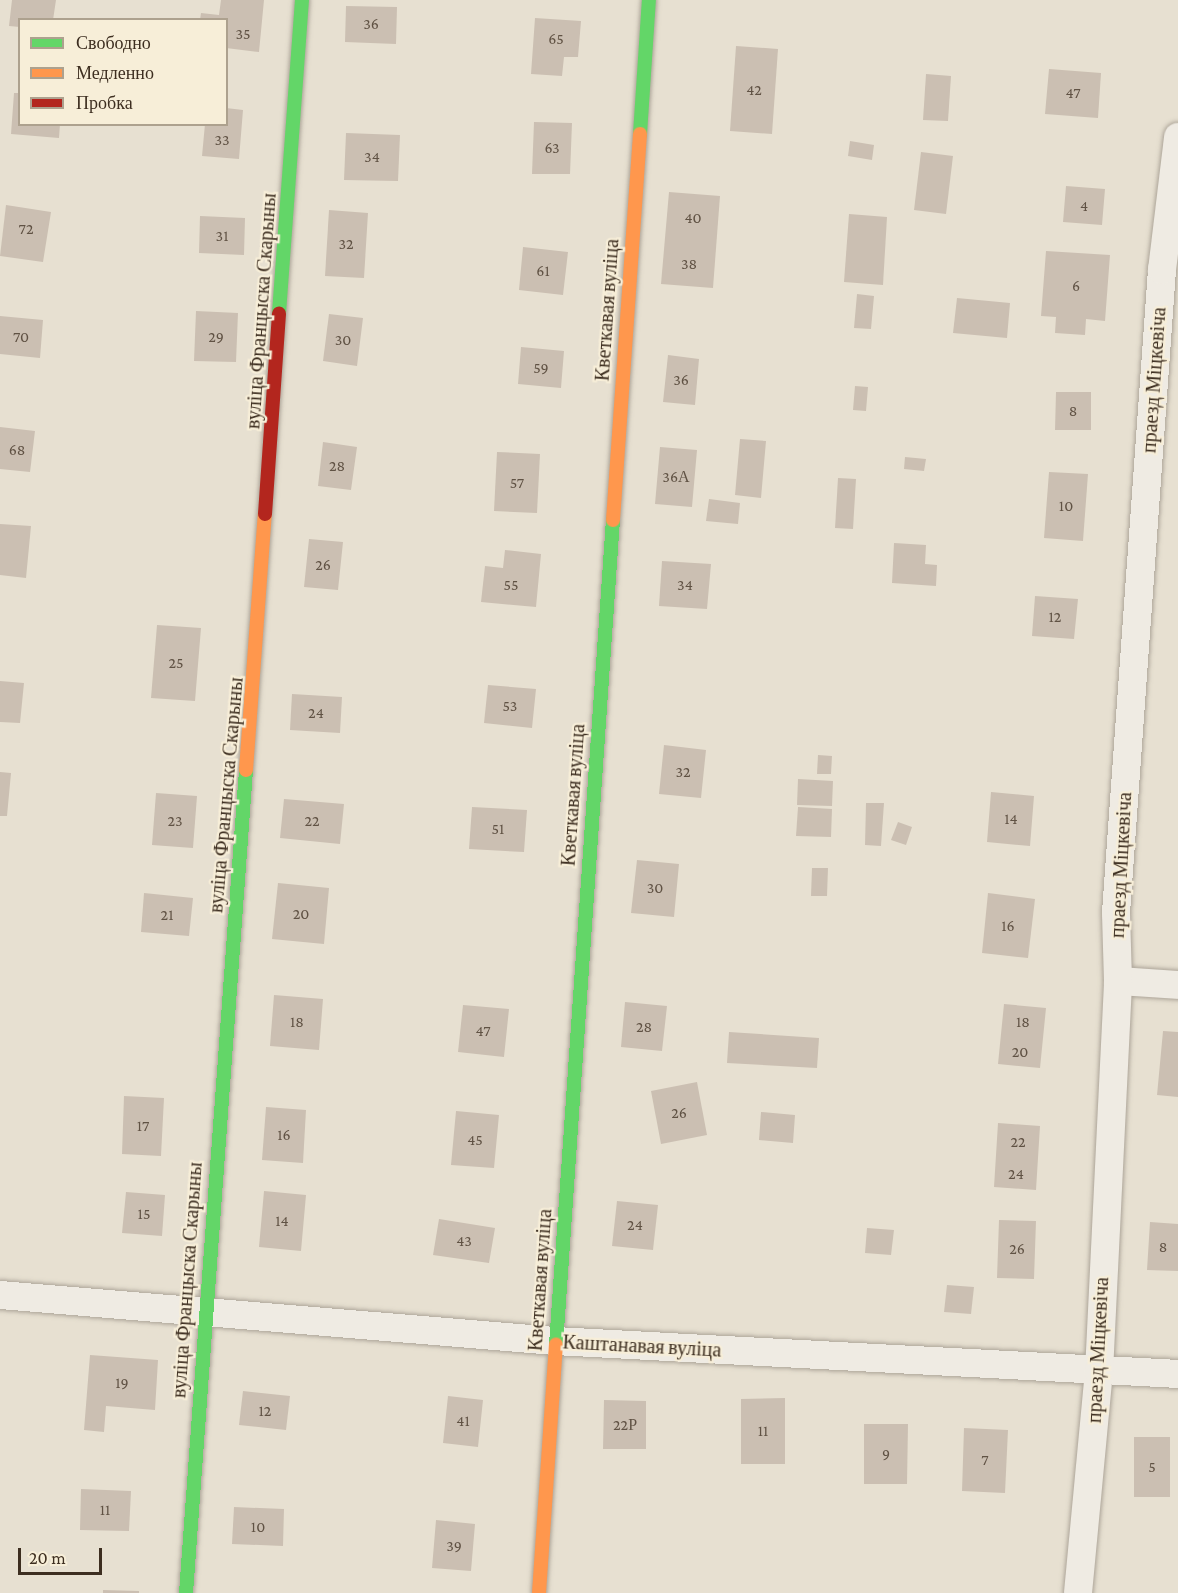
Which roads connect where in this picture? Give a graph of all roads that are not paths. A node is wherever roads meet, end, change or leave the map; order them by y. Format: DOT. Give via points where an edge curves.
graph roads {
  1 [pos="302,0"];
  2 [pos="649,0"];
  3 [pos="1178,137"];
  4 [pos="1119,981"];
  5 [pos="1178,985"];
  6 [pos="0,1296"];
  7 [pos="204,1311"];
  8 [pos="555,1341"];
  9 [pos="1100,1372"];
  10 [pos="1178,1374"];
  11 [pos="186,1593"];
  12 [pos="539,1593"];
  13 [pos="1078,1593"];
  1 -- 7 [label="street, вуліца Францыска Скарыны" via="259,623"];
  2 -- 8 [label="street, Кветкавая вуліца"];
  3 -- 4 [label="street, праезд Міцкевіча" via="1162,270 1116,901"];
  4 -- 5 [label="street"];
  4 -- 9 [label="street, праезд Міцкевіча" via="1105,1196"];
  6 -- 7 [label="street, Каштанавая вуліца"];
  7 -- 8 [label="street, Каштанавая вуліца"];
  7 -- 11 [label="street, вуліца Францыска Скарыны"];
  8 -- 9 [label="street, Каштанавая вуліца"];
  8 -- 12 [label="street, Кветкавая вуліца"];
  9 -- 10 [label="street, Каштанавая вуліца"];
  9 -- 13 [label="street, праезд Міцкевіча"];
}
